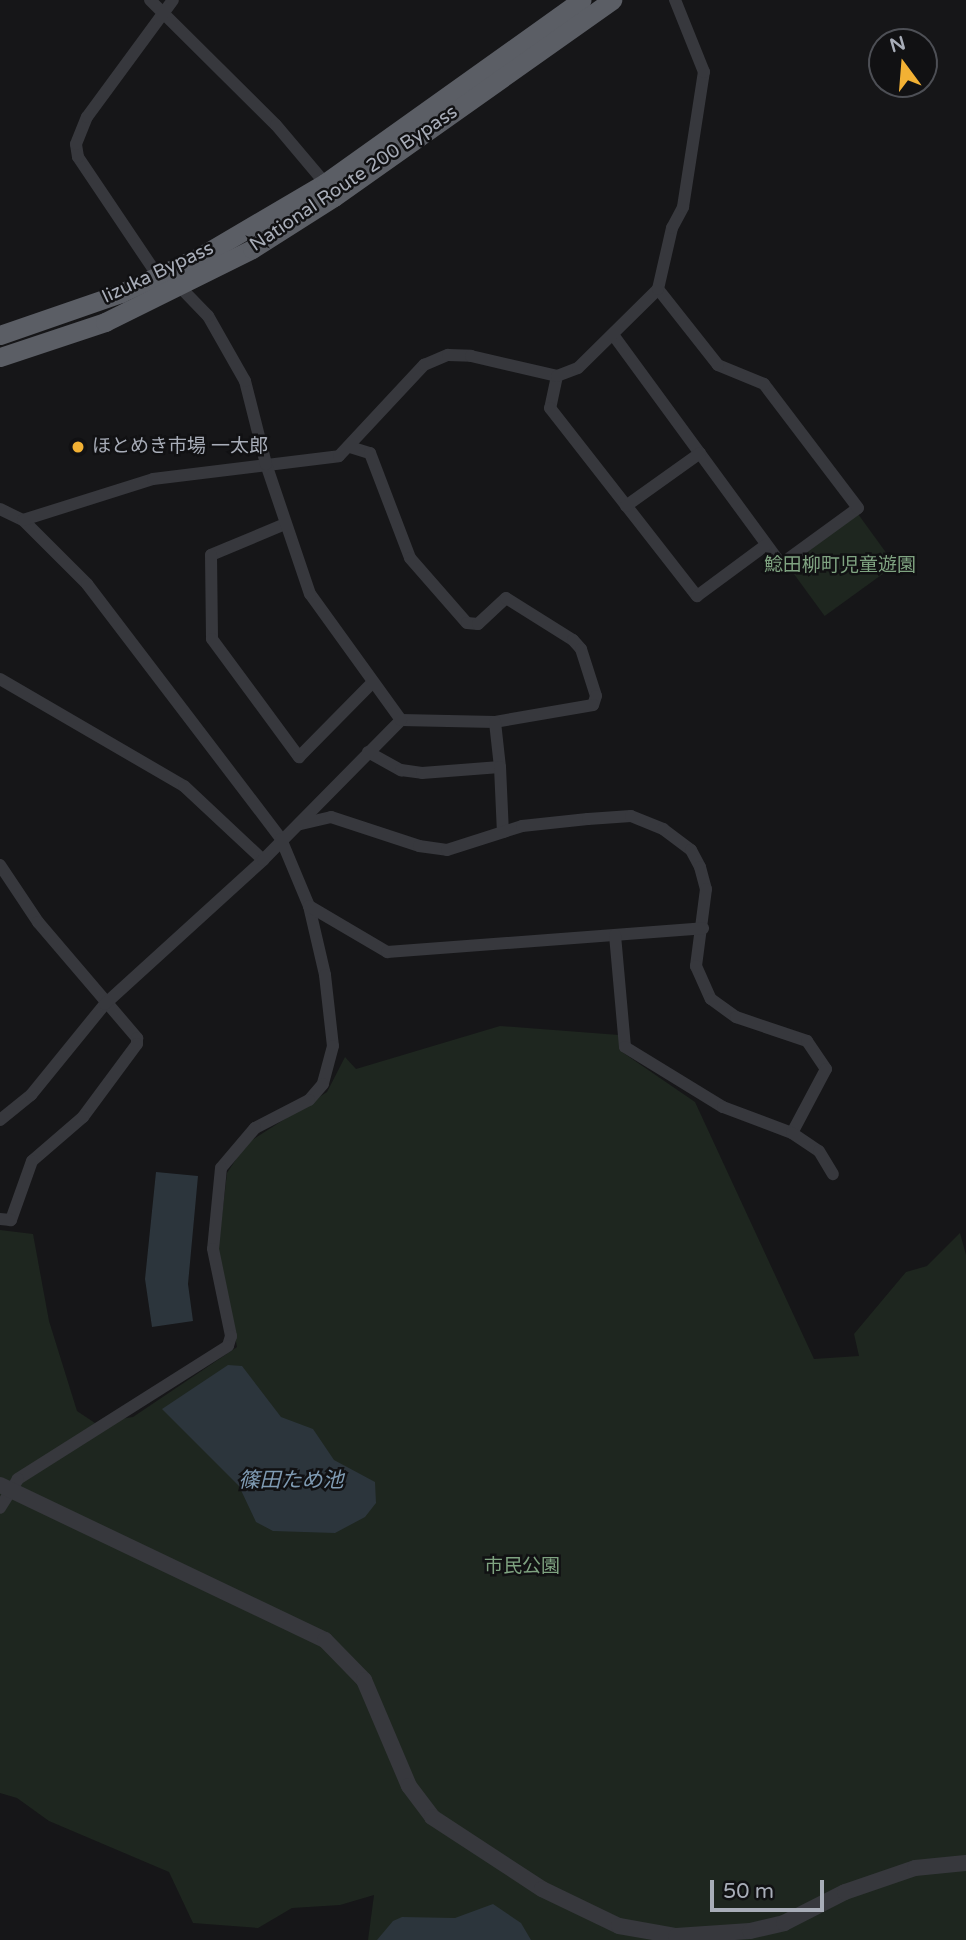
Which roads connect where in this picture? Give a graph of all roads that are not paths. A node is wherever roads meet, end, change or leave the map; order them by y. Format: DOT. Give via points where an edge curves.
graph roads {
  1 [pos="150,0"];
  2 [pos="173,0"];
  3 [pos="582,0"];
  4 [pos="612,0"];
  5 [pos="675,0"];
  6 [pos="165,14"];
  7 [pos="325,183"];
  8 [pos="155,277"];
  9 [pos="183,286"];
  10 [pos="657,289"];
  11 [pos="0,335"];
  12 [pos="614,335"];
  13 [pos="0,357"];
  14 [pos="557,376"];
  15 [pos="350,447"];
  16 [pos="700,453"];
  17 [pos="266,464"];
  18 [pos="626,506"];
  19 [pos="0,509"];
  20 [pos="23,520"];
  21 [pos="285,524"];
  22 [pos="766,545"];
  23 [pos="0,680"];
  24 [pos="373,682"];
  25 [pos="401,720"];
  26 [pos="495,722"];
  27 [pos="368,752"];
  28 [pos="500,767"];
  29 [pos="292,829"];
  30 [pos="503,832"];
  31 [pos="281,839"];
  32 [pos="263,860"];
  33 [pos="0,865"];
  34 [pos="309,906"];
  35 [pos="703,929"];
  36 [pos="615,936"];
  37 [pos="104,1004"];
  38 [pos="0,1120"];
  39 [pos="792,1133"];
  40 [pos="833,1174"];
  41 [pos="0,1219"];
  42 [pos="6,1488"];
  43 [pos="0,1508"];
  44 [pos="966,1863"];
  1 -- 6 [label="street"];
  2 -- 6 [label="street"];
  3 -- 7 [label="highway, Iizuka Bypass"];
  4 -- 9 [label="highway, National Route 200 Bypass" via="334,197"];
  5 -- 10 [label="street" via="704,72 683,207 671,228"];
  6 -- 7 [label="street" via="276,125"];
  6 -- 8 [label="street" via="87,117 76,144 78,157"];
  7 -- 8 [label="highway, Iizuka Bypass" via="201,256"];
  8 -- 9 [label="street"];
  8 -- 11 [label="highway, Iizuka Bypass"];
  9 -- 13 [label="highway, National Route 200 Bypass" via="105,322"];
  9 -- 17 [label="street" via="208,316 245,381"];
  10 -- 12 [label="street"];
  10 -- 22 [label="street" via="718,365 764,384 858,508 781,564"];
  12 -- 14 [label="street" via="579,368"];
  12 -- 16 [label="street"];
  14 -- 15 [label="street" via="448,355 424,365"];
  14 -- 18 [label="street" via="550,408"];
  15 -- 17 [label="street" via="327,460"];
  15 -- 26 [label="street" via="370,453 410,558 467,623 478,624 506,598 581,649 596,702"];
  16 -- 18 [label="street"];
  16 -- 22 [label="street"];
  17 -- 20 [label="street" via="153,479"];
  17 -- 21 [label="street"];
  18 -- 22 [label="street" via="697,596"];
  19 -- 20 [label="street"];
  20 -- 31 [label="street" via="88,584"];
  21 -- 24 [label="street" via="310,594"];
  21 -- 24 [label="street" via="211,555 212,639 299,757"];
  23 -- 32 [label="street" via="184,786"];
  24 -- 25 [label="street"];
  25 -- 26 [label="street"];
  25 -- 27 [label="street"];
  26 -- 28 [label="street"];
  27 -- 28 [label="street" via="401,770 422,774"];
  27 -- 29 [label="street"];
  28 -- 30 [label="street"];
  29 -- 30 [label="street" via="313,818 331,817 419,846 447,850"];
  29 -- 31 [label="street"];
  30 -- 35 [label="street" via="522,826 631,816 663,829 691,850 700,867 706,889"];
  31 -- 32 [label="street"];
  31 -- 34 [label="street"];
  32 -- 37 [label="street"];
  33 -- 37 [label="street" via="38,922"];
  34 -- 36 [label="street" via="387,952"];
  34 -- 42 [label="street" via="332,1020 331,1063 309,1100 255,1128 221,1168 213,1249 230,1336 228,1346"];
  35 -- 36 [label="street"];
  35 -- 39 [label="street" via="696,966 711,999 736,1017 807,1041 826,1069"];
  36 -- 39 [label="street" via="625,1047 723,1107"];
  37 -- 38 [label="street" via="31,1095"];
  37 -- 41 [label="street" via="137,1038 137,1044 83,1116 32,1161 11,1220"];
  39 -- 40 [label="street" via="819,1151"];
  42 -- 43 [label="street"];
  42 -- 44 [label="street" via="333,1646 363,1680 409,1786 432,1817 530,1882 619,1926 676,1936 750,1931 784,1923 845,1892 915,1868"];
}
